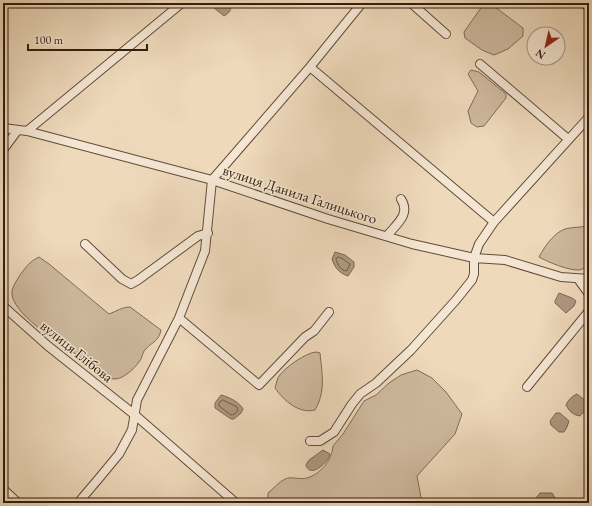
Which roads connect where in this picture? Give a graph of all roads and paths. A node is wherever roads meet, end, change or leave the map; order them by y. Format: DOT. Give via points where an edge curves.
graph roads {
  1 [pos="182,3"];
  2 [pos="362,3"];
  3 [pos="411,3"];
  4 [pos="584,3"];
  5 [pos="589,8"];
  6 [pos="446,34"];
  7 [pos="480,64"];
  8 [pos="310,66"];
  9 [pos="589,117"];
  10 [pos="3,128"];
  11 [pos="17,131"];
  12 [pos="28,131"];
  13 [pos="568,139"];
  14 [pos="3,150"];
  15 [pos="212,180"];
  16 [pos="401,200"];
  17 [pos="494,222"];
  18 [pos="208,233"];
  19 [pos="387,236"];
  20 [pos="85,244"];
  21 [pos="474,258"];
  22 [pos="578,279"];
  23 [pos="589,279"];
  24 [pos="589,294"];
  25 [pos="3,306"];
  26 [pos="589,311"];
  27 [pos="329,312"];
  28 [pos="179,318"];
  29 [pos="526,387"];
  30 [pos="135,415"];
  31 [pos="310,441"];
  32 [pos="3,489"];
  33 [pos="18,503"];
  34 [pos="78,503"];
  35 [pos="236,503"];
  1 -- 12 [label="street"];
  2 -- 8 [label="street"];
  3 -- 6 [label="street"];
  4 -- 5 [label="street"];
  7 -- 13 [label="street"];
  8 -- 15 [label="street"];
  8 -- 17 [label="street"];
  9 -- 13 [label="street"];
  10 -- 11 [label="street, вулиця Данила Галицького"];
  11 -- 12 [label="street, вулиця Данила Галицького"];
  11 -- 14 [label="street"];
  12 -- 15 [label="street, вулиця Данила Галицького"];
  13 -- 17 [label="street"];
  15 -- 18 [label="street"];
  15 -- 19 [label="street, вулиця Данила Галицького"];
  16 -- 19 [label="street" via="405,206 405,213"];
  17 -- 21 [label="street"];
  18 -- 20 [label="street" via="198,236 131,284 122,279"];
  18 -- 28 [label="street" via="205,251"];
  19 -- 21 [label="street, вулиця Данила Галицького"];
  21 -- 22 [label="street, вулиця Данила Галицького" via="504,260 561,277"];
  21 -- 31 [label="street" via="472,280 456,300 411,350 376,383 360,394 334,432 320,440"];
  22 -- 23 [label="street, вулиця Данила Галицького"];
  22 -- 24 [label="street"];
  25 -- 30 [label="street, вулиця Глібова" via="48,346"];
  26 -- 29 [label="street"];
  27 -- 28 [label="street" via="314,331 305,336 259,385"];
  28 -- 30 [label="street" via="137,400"];
  30 -- 34 [label="street" via="132,430 119,454"];
  30 -- 35 [label="street, вулиця Глібова"];
  32 -- 33 [label="street"];
}
